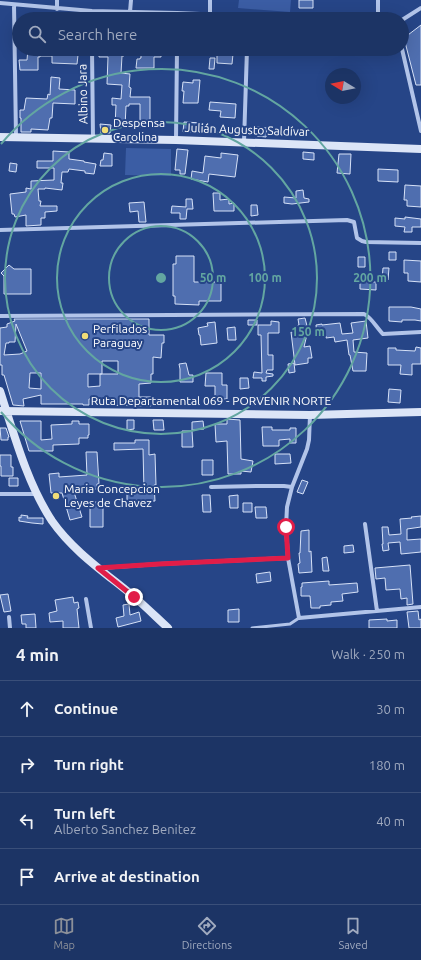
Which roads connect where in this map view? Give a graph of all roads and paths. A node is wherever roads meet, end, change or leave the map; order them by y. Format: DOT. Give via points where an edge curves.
graph roads {
  1 [pos="57,0"];
  2 [pos="131,0"];
  3 [pos="210,0"];
  4 [pos="378,0"];
  5 [pos="0,3"];
  6 [pos="14,5"];
  7 [pos="57,8"];
  8 [pos="421,8"];
  9 [pos="92,11"];
  10 [pos="14,12"];
  11 [pos="130,12"];
  12 [pos="210,12"];
  13 [pos="377,12"];
  14 [pos="409,16"];
  15 [pos="15,56"];
  16 [pos="92,56"];
  17 [pos="177,56"];
  18 [pos="246,56"];
  19 [pos="404,56"];
  20 [pos="421,131"];
  21 [pos="0,137"];
  22 [pos="16,137"];
  23 [pos="93,138"];
  24 [pos="176,140"];
  25 [pos="244,142"];
  26 [pos="421,149"];
  27 [pos="0,230"];
  28 [pos="421,243"];
  29 [pos="0,316"];
  30 [pos="421,332"];
  31 [pos="0,391"];
  32 [pos="3,411"];
  33 [pos="421,412"];
  34 [pos="310,415"];
  35 [pos="211,487"];
  36 [pos="292,488"];
  37 [pos="0,494"];
  38 [pos="37,494"];
  39 [pos="365,524"];
  40 [pos="288,558"];
  41 [pos="98,568"];
  42 [pos="86,599"];
  43 [pos="421,607"];
  44 [pos="377,611"];
  45 [pos="9,617"];
  46 [pos="299,618"];
  47 [pos="10,628"];
  48 [pos="92,628"];
  49 [pos="168,628"];
  50 [pos="252,628"];
  1 -- 7 [label="street"];
  2 -- 11 [label="street"];
  3 -- 12 [label="street"];
  4 -- 13 [label="street"];
  5 -- 6 [label="street"];
  6 -- 7 [label="street"];
  6 -- 10 [label="street"];
  7 -- 9 [label="street"];
  8 -- 14 [label="street"];
  9 -- 11 [label="street"];
  15 -- 22 [label="street"];
  16 -- 23 [label="street, Albino Jara"];
  17 -- 24 [label="street"];
  18 -- 25 [label="street"];
  19 -- 20 [label="street"];
  21 -- 22 [label="street, Julián Augusto Saldívar"];
  22 -- 23 [label="street, Julián Augusto Saldívar"];
  23 -- 24 [label="street, Julián Augusto Saldívar"];
  24 -- 25 [label="street, Julián Augusto Saldívar"];
  25 -- 26 [label="street, Julián Augusto Saldívar"];
  27 -- 28 [label="street" via="347,220 354,222 357,238 362,241"];
  29 -- 30 [label="street" via="364,314 383,334"];
  31 -- 32 [label="street"];
  32 -- 34 [label="street, Ruta Departamental 069 - PORVENIR NORTE"];
  32 -- 38 [label="street"];
  33 -- 34 [label="street, Ruta Departamental 069 - PORVENIR NORTE"];
  34 -- 36 [label="street" via="307,449"];
  35 -- 36 [label="street"];
  36 -- 40 [label="street" via="287,507"];
  37 -- 38 [label="street"];
  38 -- 41 [label="street" via="66,538"];
  39 -- 44 [label="street"];
  40 -- 41 [label="street"];
  40 -- 46 [label="street"];
  41 -- 49 [label="street"];
  42 -- 48 [label="street"];
  43 -- 44 [label="street"];
  44 -- 46 [label="street"];
  45 -- 47 [label="street"];
  46 -- 50 [label="lane" via="290,624"];
}
